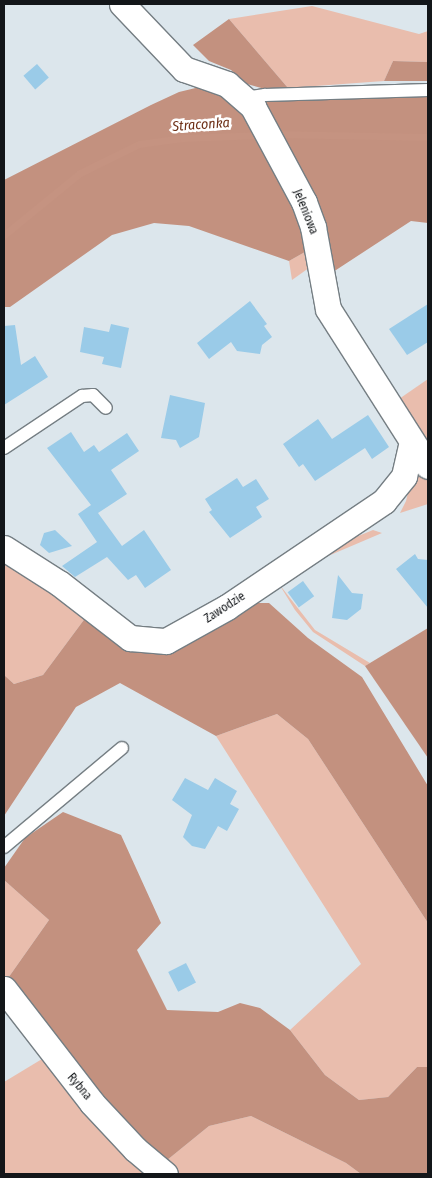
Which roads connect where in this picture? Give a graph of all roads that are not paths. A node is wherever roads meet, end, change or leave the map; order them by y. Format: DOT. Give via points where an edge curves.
graph roads {
  1 [pos="122,4"];
  2 [pos="428,90"];
  3 [pos="249,103"];
  4 [pos="106,408"];
  5 [pos="412,442"];
  6 [pos="4,448"];
  7 [pos="428,466"];
  8 [pos="4,548"];
  9 [pos="122,748"];
  10 [pos="4,847"];
  11 [pos="4,989"];
  12 [pos="165,1174"];
  1 -- 3 [label="street, Jeleniowa" via="184,69 227,84"];
  2 -- 3 [label="lane" via="265,95"];
  3 -- 5 [label="street, Jeleniowa" via="293,182 313,227 328,309"];
  4 -- 6 [label="lane" via="93,395 82,396"];
  5 -- 7 [label="street, Jeleniowa"];
  5 -- 8 [label="street, Zawodzie" via="404,476 384,501 227,607 166,641 130,638 59,583"];
  9 -- 10 [label="lane"];
  11 -- 12 [label="street, Rybna" via="92,1103 135,1149"];
}
